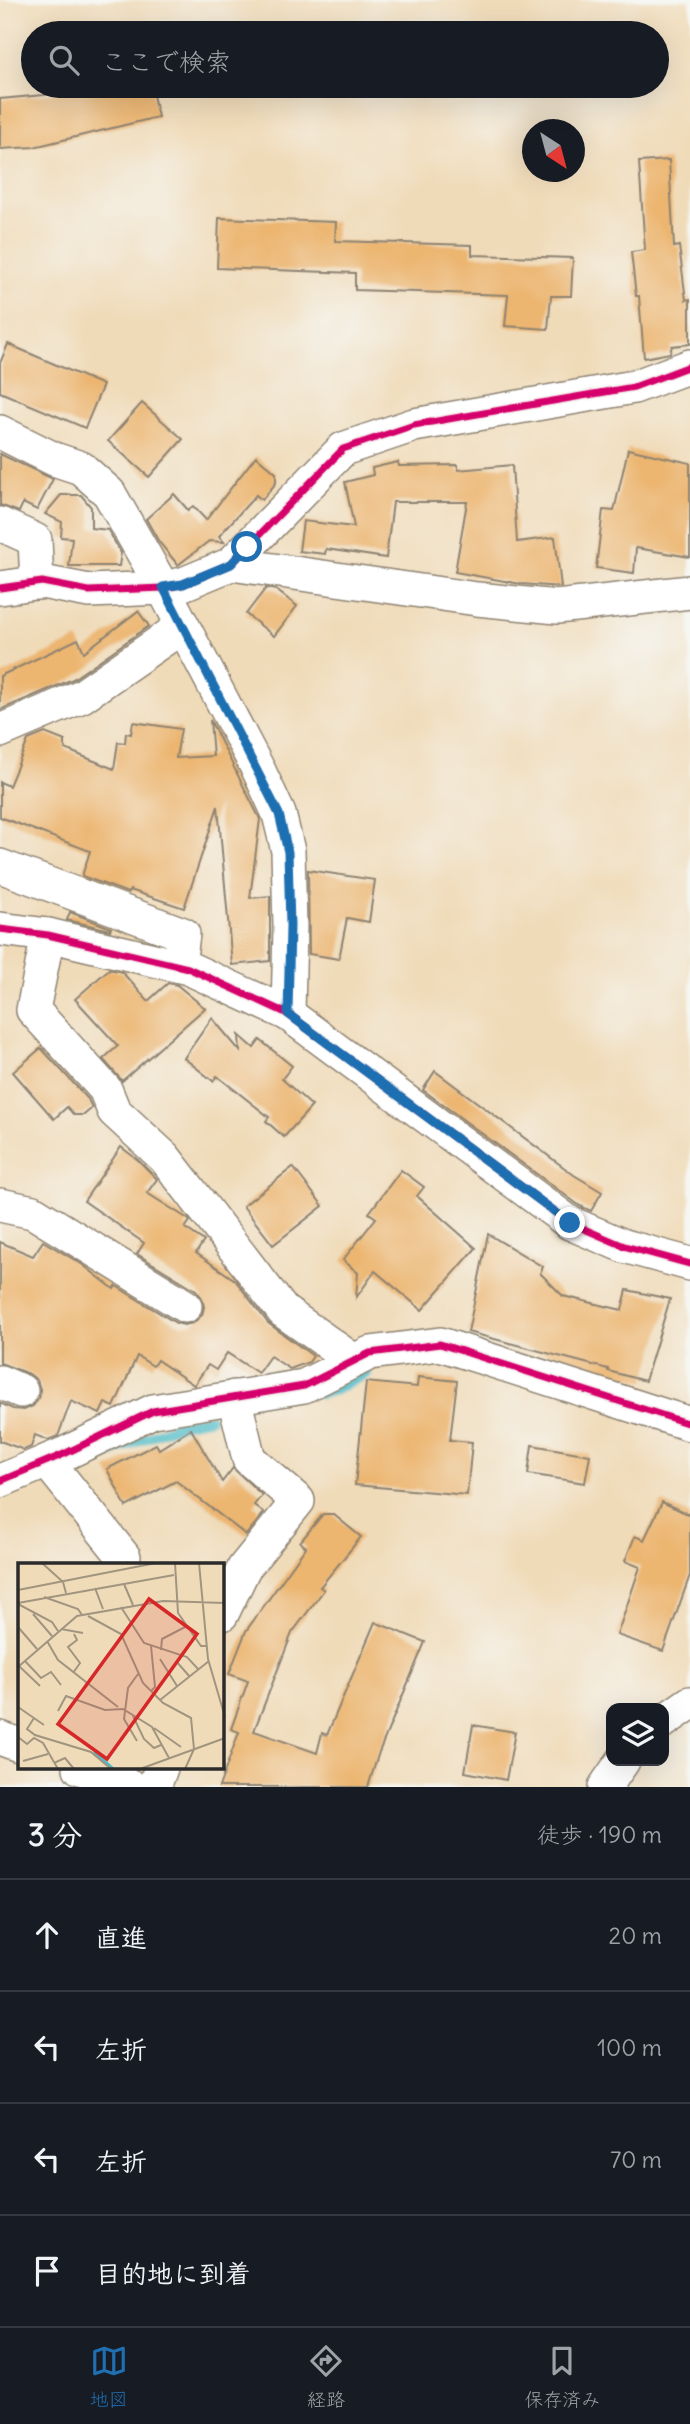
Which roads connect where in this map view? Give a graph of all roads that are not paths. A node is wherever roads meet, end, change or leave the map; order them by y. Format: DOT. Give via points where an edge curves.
graph roads {
  1 [pos="690,366"];
  2 [pos="0,432"];
  3 [pos="0,524"];
  4 [pos="231,564"];
  5 [pos="37,583"];
  6 [pos="163,587"];
  7 [pos="0,588"];
  8 [pos="690,592"];
  9 [pos="183,625"];
  10 [pos="0,731"];
  11 [pos="0,866"];
  12 [pos="0,929"];
  13 [pos="48,936"];
  14 [pos="179,965"];
  15 [pos="288,1014"];
  16 [pos="0,1205"];
  17 [pos="690,1264"];
  18 [pos="185,1306"];
  19 [pos="354,1361"];
  20 [pos="237,1410"];
  21 [pos="690,1424"];
  22 [pos="47,1461"];
  23 [pos="0,1481"];
  24 [pos="124,1557"];
  25 [pos="224,1610"];
  26 [pos="690,1703"];
  27 [pos="669,1718"];
  28 [pos="0,1738"];
  29 [pos="18,1745"];
  30 [pos="620,1766"];
  31 [pos="85,1770"];
  32 [pos="160,1770"];
  33 [pos="132,1787"];
  34 [pos="154,1787"];
  35 [pos="605,1787"];
  1 -- 4 [label="street" via="634,387 414,425 343,449"];
  2 -- 6 [label="street" via="81,468 109,493"];
  3 -- 5 [label="street" via="35,540"];
  4 -- 6 [label="street" via="183,584"];
  4 -- 8 [label="street" via="557,607"];
  5 -- 6 [label="street" via="89,591"];
  5 -- 7 [label="street"];
  6 -- 9 [label="street"];
  9 -- 10 [label="street" via="82,696"];
  9 -- 15 [label="street" via="279,814 288,852"];
  11 -- 14 [label="street" via="184,934"];
  12 -- 13 [label="street"];
  13 -- 14 [label="street"];
  13 -- 19 [label="street" via="33,1010 105,1089 114,1111 165,1158 283,1311"];
  14 -- 15 [label="street"];
  15 -- 17 [label="street" via="570,1223 624,1246"];
  16 -- 18 [label="street" via="33,1212"];
  19 -- 20 [label="street" via="304,1386"];
  19 -- 21 [label="street" via="370,1353 440,1344"];
  20 -- 22 [label="street" via="153,1411"];
  20 -- 25 [label="street" via="249,1459 298,1501 244,1568"];
  22 -- 23 [label="street"];
  22 -- 24 [label="street"];
  26 -- 27 [label="street"];
  28 -- 29 [label="street"];
  30 -- 35 [label="street"];
  31 -- 33 [label="street"];
  32 -- 34 [label="street"];
}
